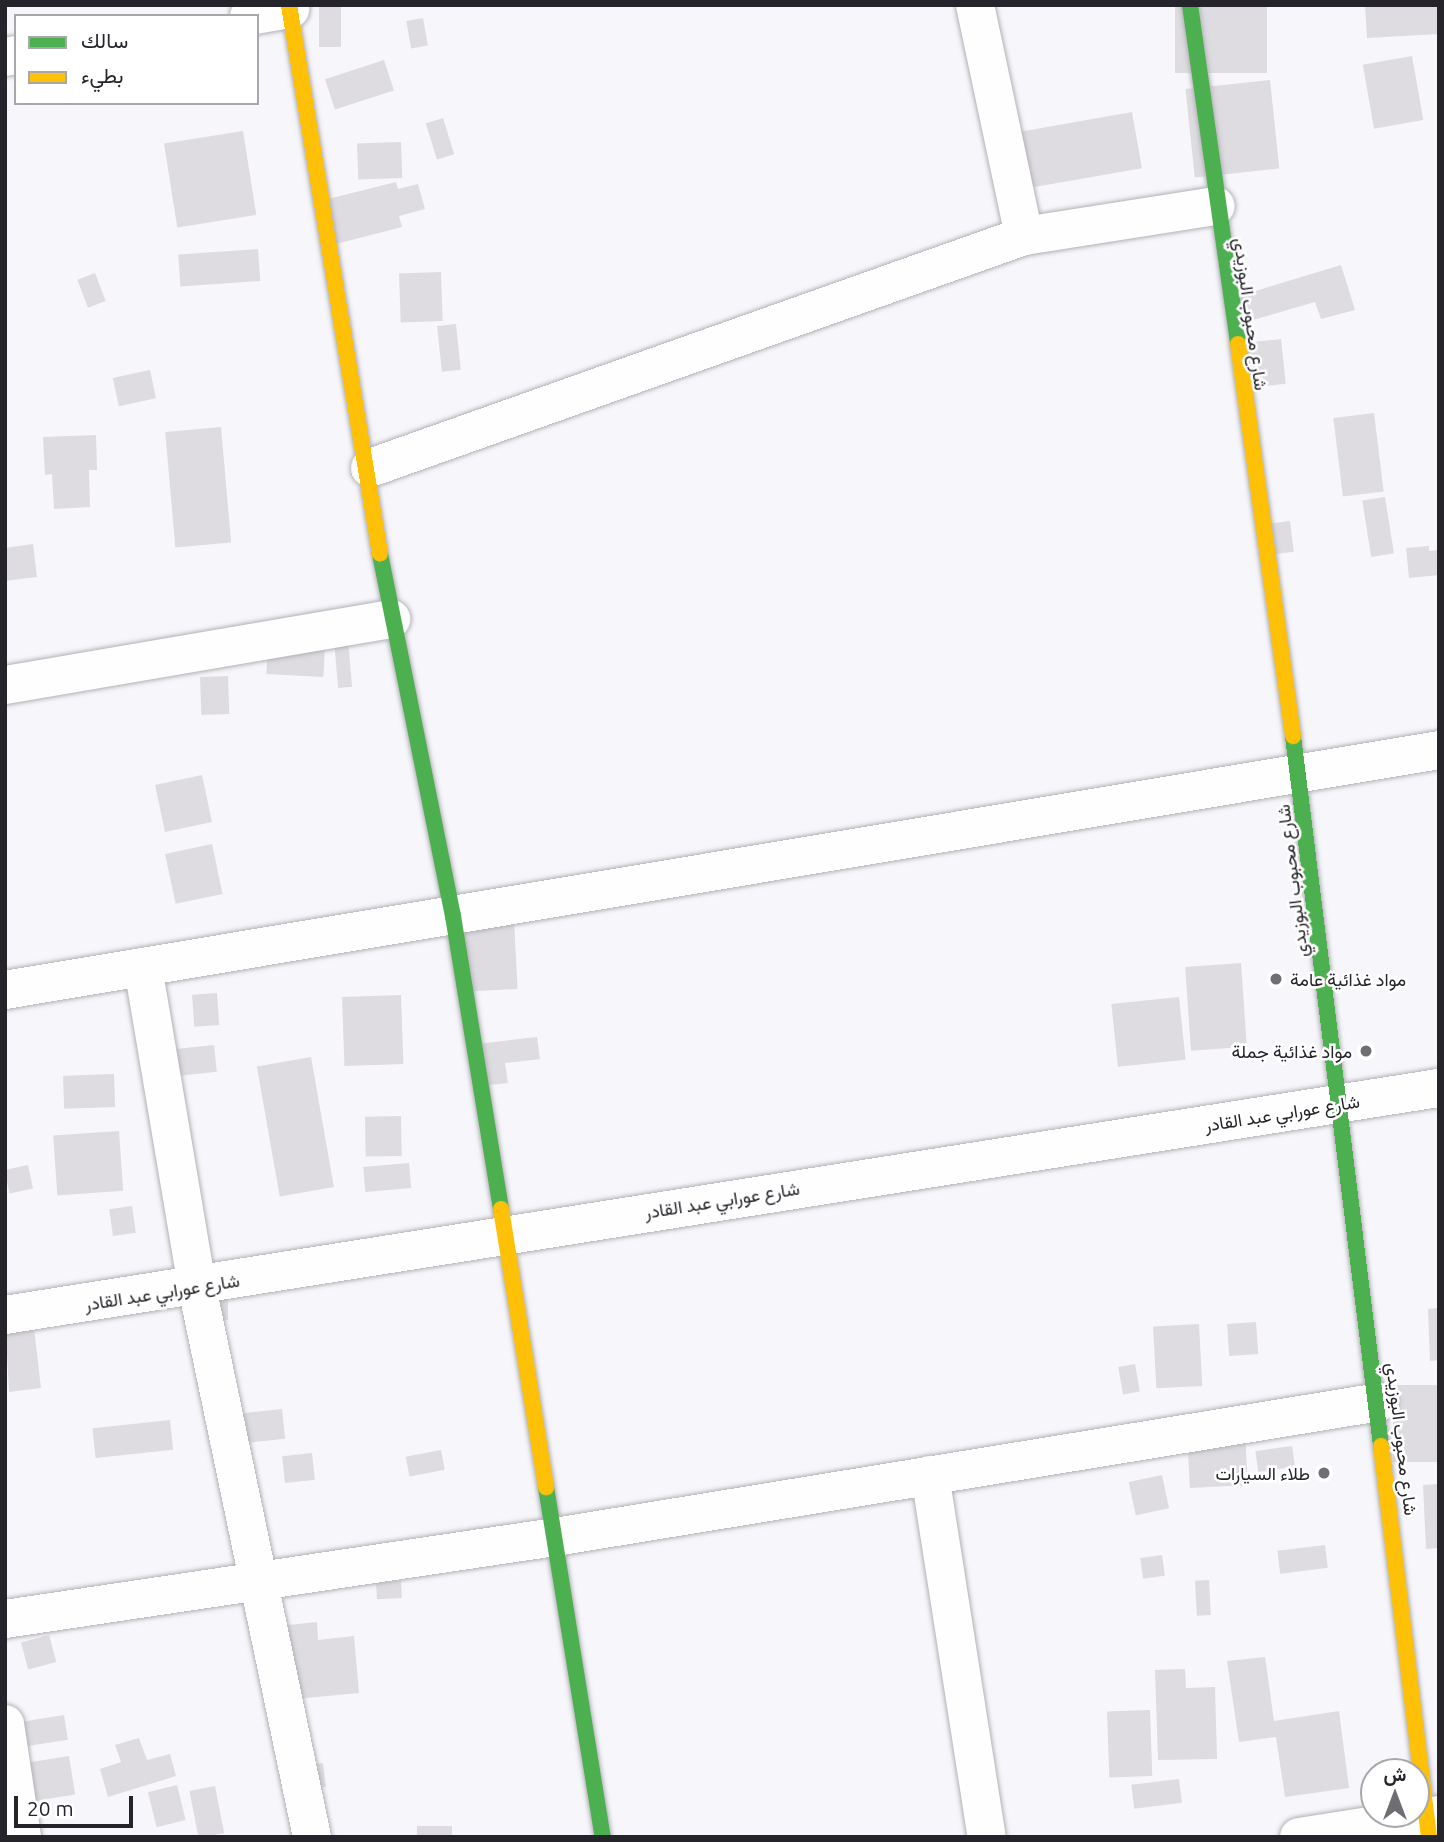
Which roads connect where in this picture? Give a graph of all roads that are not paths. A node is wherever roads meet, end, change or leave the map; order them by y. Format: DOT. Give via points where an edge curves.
graph roads {
  1 [pos="975,5"];
  2 [pos="1190,5"];
  3 [pos="290,7"];
  4 [pos="258,14"];
  5 [pos="1216,206"];
  6 [pos="1024,236"];
  7 [pos="370,468"];
  8 [pos="391,620"];
  9 [pos="5,685"];
  10 [pos="1439,750"];
  11 [pos="1299,775"];
  12 [pos="453,916"];
  13 [pos="143,967"];
  14 [pos="5,990"];
  15 [pos="1439,1088"];
  16 [pos="1338,1104"];
  17 [pos="507,1234"];
  18 [pos="197,1287"];
  19 [pos="5,1315"];
  20 [pos="1379,1402"];
  21 [pos="930,1475"];
  22 [pos="555,1537"];
  23 [pos="260,1581"];
  24 [pos="5,1619"];
  25 [pos="5,1724"];
  26 [pos="1432,1823"];
  27 [pos="22,1837"];
  28 [pos="312,1837"];
  29 [pos="603,1837"];
  30 [pos="987,1837"];
  31 [pos="1299,1837"];
  1 -- 6 [label="street"];
  2 -- 5 [label="street, شارع محبوب البوزيدي"];
  3 -- 4 [label="street"];
  3 -- 7 [label="street"];
  5 -- 6 [label="street"];
  5 -- 11 [label="street, شارع محبوب البوزيدي"];
  6 -- 7 [label="street"];
  7 -- 8 [label="street"];
  8 -- 9 [label="street"];
  8 -- 12 [label="street"];
  10 -- 11 [label="street"];
  11 -- 12 [label="street"];
  11 -- 16 [label="street, شارع محبوب البوزيدي"];
  12 -- 13 [label="street"];
  12 -- 17 [label="street"];
  13 -- 14 [label="street"];
  13 -- 18 [label="street"];
  15 -- 16 [label="street, شارع عورابي عبد القادر"];
  16 -- 17 [label="street, شارع عورابي عبد القادر"];
  16 -- 20 [label="street, شارع محبوب البوزيدي"];
  17 -- 18 [label="street, شارع عورابي عبد القادر"];
  17 -- 22 [label="street"];
  18 -- 19 [label="street, شارع عورابي عبد القادر"];
  18 -- 23 [label="street"];
  20 -- 21 [label="street"];
  20 -- 26 [label="street, شارع محبوب البوزيدي"];
  21 -- 22 [label="street"];
  21 -- 30 [label="street"];
  22 -- 23 [label="street"];
  22 -- 29 [label="street"];
  23 -- 24 [label="street"];
  23 -- 28 [label="street"];
  25 -- 27 [label="street"];
  26 -- 31 [label="street"];
}
